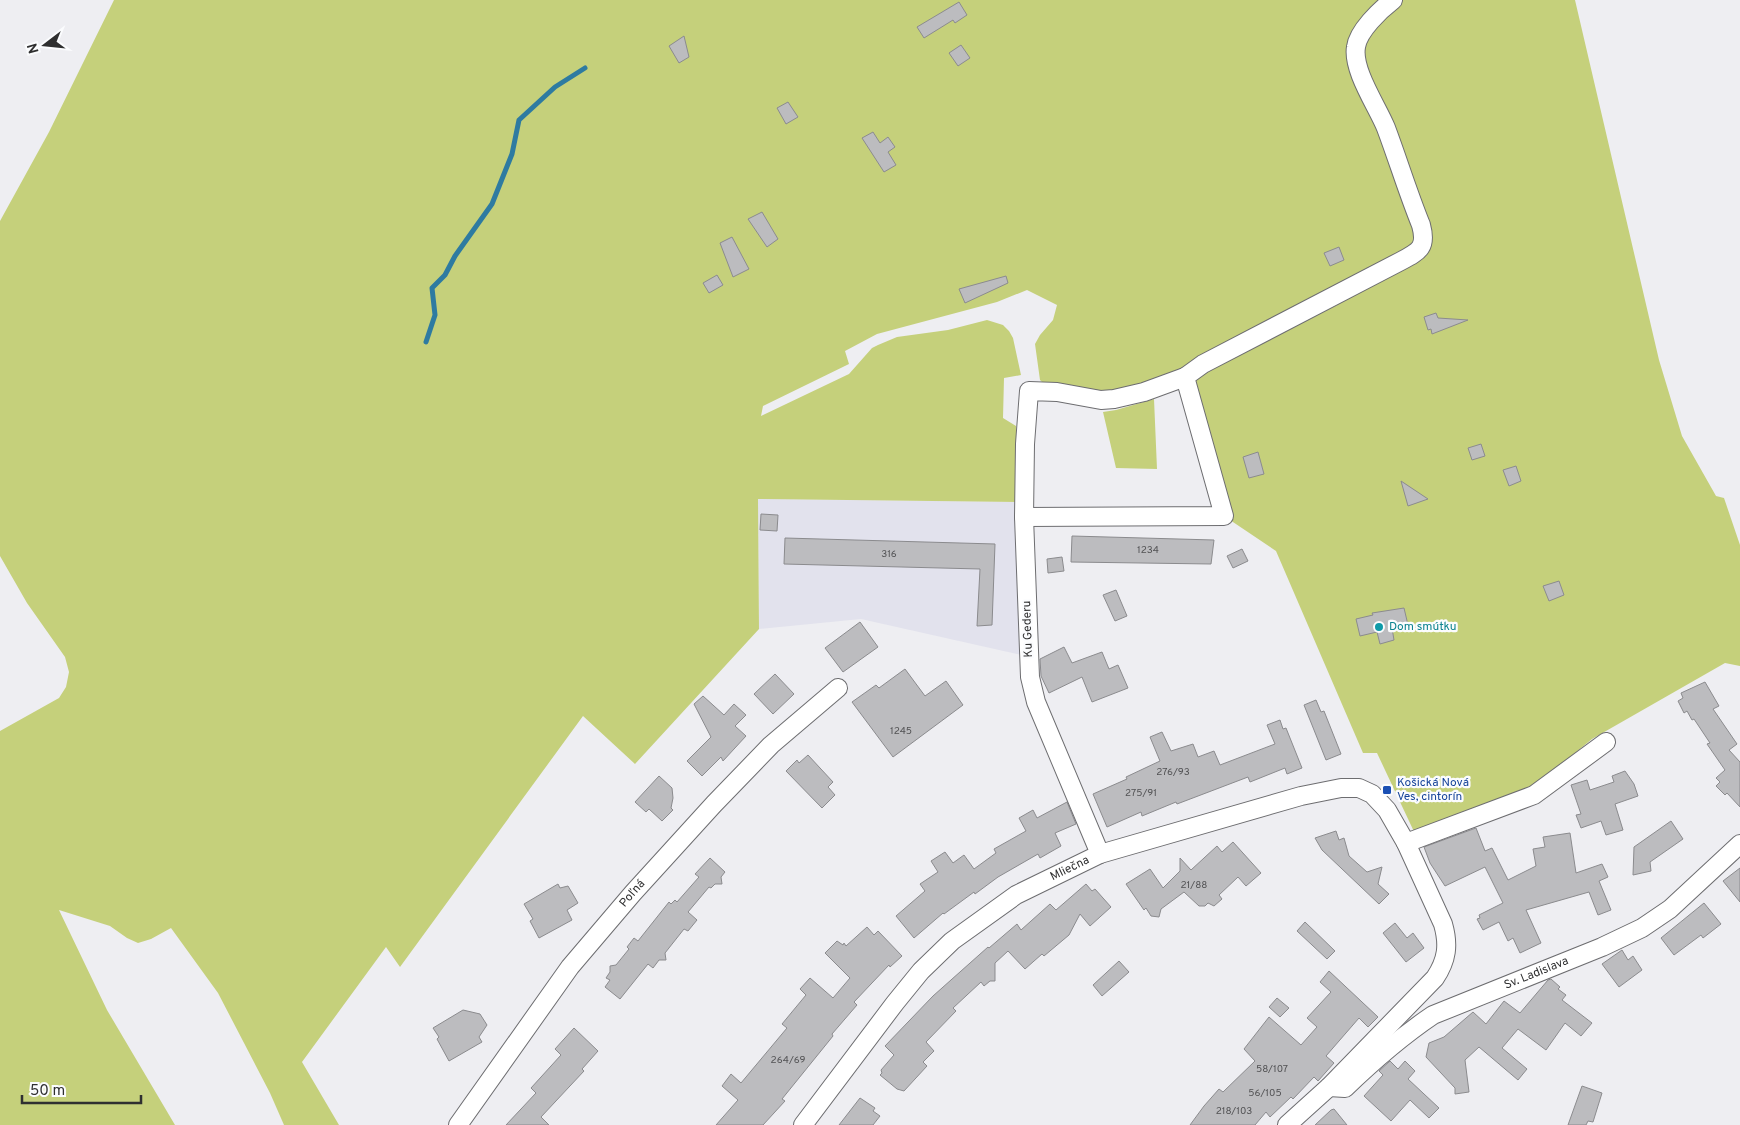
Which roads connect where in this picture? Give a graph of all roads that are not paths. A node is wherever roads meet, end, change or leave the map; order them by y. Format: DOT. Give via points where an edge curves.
graph roads {
  1 [pos="1393,0"];
  2 [pos="1185,378"];
  3 [pos="1024,517"];
  4 [pos="838,688"];
  5 [pos="1606,742"];
  6 [pos="1406,843"];
  7 [pos="1740,844"];
  8 [pos="1100,854"];
  9 [pos="1329,1087"];
  10 [pos="458,1125"];
  11 [pos="803,1125"];
  12 [pos="1287,1125"];
  1 -- 2 [label="street" via="1370,22 1360,37 1356,45 1356,64 1385,126 1421,225 1421,248 1203,364"];
  2 -- 3 [label="street, Ku Gederu" via="1114,399 1029,392"];
  2 -- 3 [label="street" via="1224,516"];
  3 -- 8 [label="street, Ku Gederu" via="1030,677 1036,702"];
  4 -- 10 [label="street, Poľná" via="771,745 633,893 570,967"];
  5 -- 6 [label="street" via="1534,795"];
  6 -- 8 [label="street, Mliečna" via="1380,801 1366,790 1351,787 1301,796"];
  6 -- 9 [label="street, Sv. Ladislava" via="1443,924 1447,938 1446,958 1435,978"];
  7 -- 9 [label="street, Sv. Ladislava" via="1670,909 1642,928 1433,1015 1379,1054 1345,1088"];
  8 -- 11 [label="street, Mliečna" via="1016,895 952,941 905,990"];
  9 -- 12 [label="street, Sv. Ladislava"];
}
